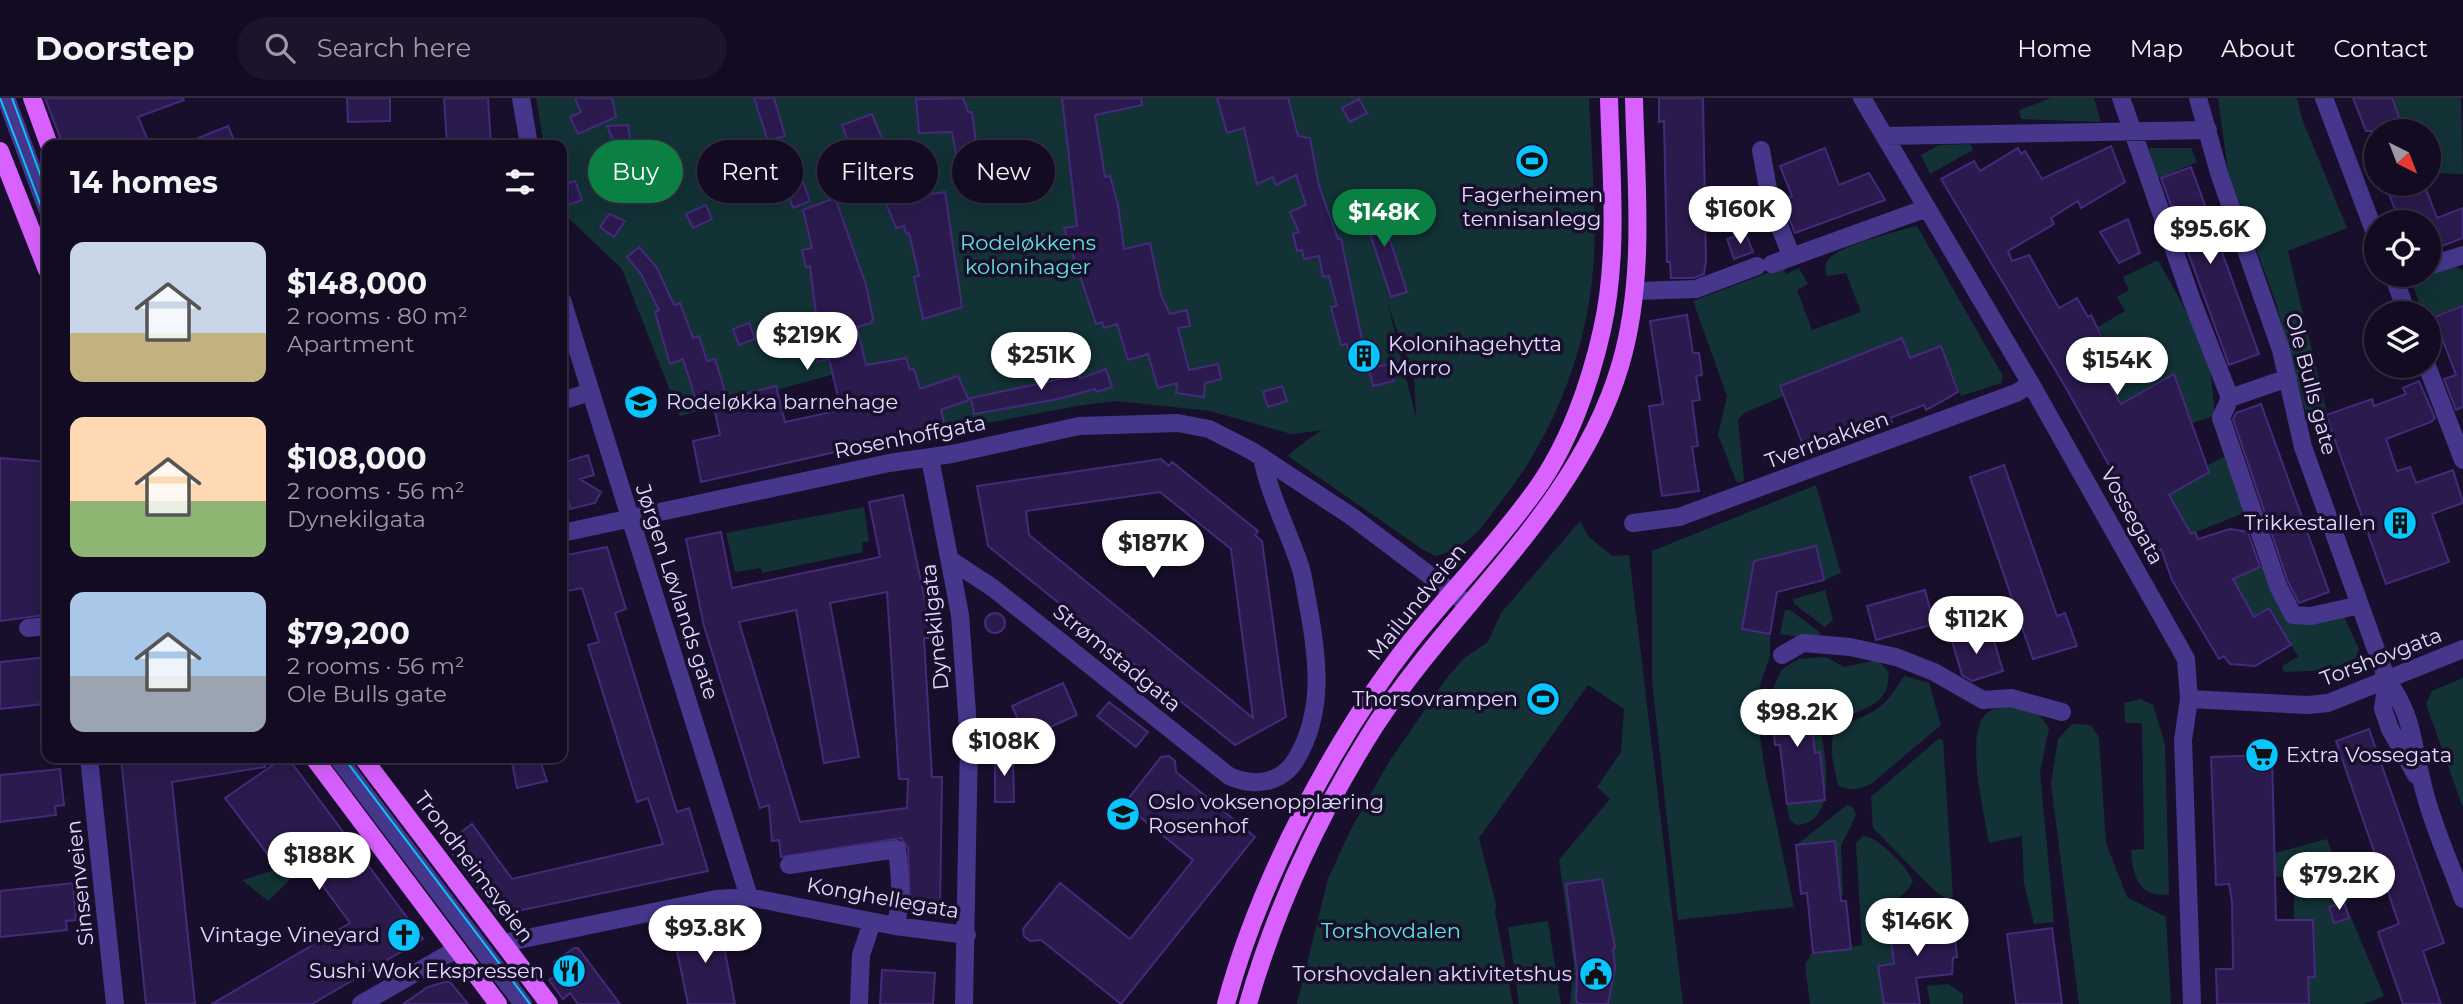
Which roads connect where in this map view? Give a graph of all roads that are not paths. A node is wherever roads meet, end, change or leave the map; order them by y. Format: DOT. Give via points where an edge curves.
graph roads {
  1 [pos="6,98"];
  2 [pos="32,98"];
  3 [pos="521,98"];
  4 [pos="1609,98"];
  5 [pos="1634,98"];
  6 [pos="1863,98"];
  7 [pos="2121,98"];
  8 [pos="2198,98"];
  9 [pos="2324,98"];
  10 [pos="2208,130"];
  11 [pos="2133,131"];
  12 [pos="1885,136"];
  13 [pos="47,140"];
  14 [pos="528,140"];
  15 [pos="1761,150"];
  16 [pos="0,151"];
  17 [pos="3,170"];
  18 [pos="42,195"];
  19 [pos="1927,208"];
  20 [pos="2366,210"];
  21 [pos="1791,255"];
  22 [pos="2463,255"];
  23 [pos="42,259"];
  24 [pos="2441,262"];
  25 [pos="1636,291"];
  26 [pos="567,316"];
  27 [pos="2288,378"];
  28 [pos="2432,378"];
  29 [pos="2031,384"];
  30 [pos="590,392"];
  31 [pos="2230,398"];
  32 [pos="567,399"];
  33 [pos="1262,457"];
  34 [pos="930,458"];
  35 [pos="2463,460"];
  36 [pos="631,520"];
  37 [pos="1633,523"];
  38 [pos="567,532"];
  39 [pos="952,561"];
  40 [pos="1453,593"];
  41 [pos="2360,605"];
  42 [pos="1469,606"];
  43 [pos="42,627"];
  44 [pos="28,628"];
  45 [pos="2463,649"];
  46 [pos="1782,655"];
  47 [pos="2387,680"];
  48 [pos="2189,699"];
  49 [pos="2062,712"];
  50 [pos="90,763"];
  51 [pos="318,763"];
  52 [pos="342,763"];
  53 [pos="367,763"];
  54 [pos="789,865"];
  55 [pos="750,897"];
  56 [pos="2463,899"];
  57 [pos="872,922"];
  58 [pos="895,926"];
  59 [pos="967,935"];
  60 [pos="503,943"];
  61 [pos="457,949"];
  62 [pos="115,1004"];
  63 [pos="360,1004"];
  64 [pos="498,1004"];
  65 [pos="523,1004"];
  66 [pos="549,1004"];
  67 [pos="859,1004"];
  68 [pos="964,1004"];
  69 [pos="1226,1004"];
  70 [pos="1248,1004"];
  71 [pos="2192,1004"];
  1 -- 18 [label="street"];
  2 -- 13 [label="main road"];
  3 -- 14 [label="street"];
  4 -- 40 [label="main road, Mailundveien" via="1609,293 1587,381 1536,491"];
  5 -- 25 [label="main road, Mailundveien"];
  6 -- 12 [label="street, Vossegata"];
  7 -- 11 [label="street"];
  8 -- 10 [label="street, Ole Bulls gate"];
  9 -- 20 [label="street"];
  10 -- 11 [label="street"];
  10 -- 27 [label="street, Ole Bulls gate"];
  11 -- 12 [label="street"];
  11 -- 31 [label="street"];
  12 -- 19 [label="street, Vossegata"];
  15 -- 21 [label="street" via="1771,205"];
  16 -- 17 [label="main road"];
  17 -- 23 [label="main road"];
  19 -- 21 [label="street"];
  19 -- 29 [label="street, Vossegata"];
  21 -- 25 [label="street" via="1696,289"];
  22 -- 24 [label="street"];
  25 -- 42 [label="main road, Mailundveien" via="1620,368 1570,474"];
  26 -- 30 [label="street, Jørgen Løvlands gate"];
  27 -- 31 [label="street"];
  27 -- 41 [label="street, Ole Bulls gate" via="2303,447"];
  28 -- 35 [label="street"];
  29 -- 37 [label="street, Tverrbakken" via="1679,517"];
  29 -- 48 [label="street, Vossegata" via="2186,659"];
  30 -- 32 [label="street"];
  30 -- 36 [label="street, Jørgen Løvlands gate"];
  31 -- 41 [label="street" via="2221,418 2278,586 2293,615 2311,616"];
  33 -- 34 [label="street, Rosenhoffgata" via="1209,429 1178,423 1079,426"];
  33 -- 39 [label="street, Strømstadgata" via="1301,567 1318,671 1313,715 1300,752 1289,771 1272,780 1255,783 1229,776 993,588"];
  33 -- 40 [label="street, Rosenhoffgata" via="1351,516"];
  34 -- 36 [label="street, Rosenhoffgata"];
  34 -- 39 [label="street, Dynekilgata"];
  36 -- 38 [label="street, Rosenhoffgata"];
  36 -- 55 [label="street, Jørgen Løvlands gate"];
  39 -- 59 [label="street, Dynekilgata" via="969,742"];
  40 -- 42 [label="street, Rosenhoffgata"];
  40 -- 69 [label="main road, Mailundveien" via="1410,643 1359,715 1315,788 1241,955"];
  41 -- 47 [label="street, Ole Bulls gate"];
  42 -- 70 [label="main road, Mailundveien" via="1375,726 1305,853"];
  43 -- 44 [label="street"];
  45 -- 47 [label="street, Torshovgata"];
  46 -- 49 [label="street" via="1803,643 1850,647 1896,657 1934,672 1983,700 2011,698"];
  47 -- 48 [label="street, Torshovgata" via="2318,705"];
  47 -- 56 [label="street, Ole Bulls gate" via="2411,722 2423,787"];
  48 -- 71 [label="street, Vossegata" via="2183,740"];
  50 -- 62 [label="street, Sinsenveien"];
  51 -- 61 [label="main road"];
  52 -- 65 [label="street"];
  53 -- 60 [label="main road, Trondheimsveien"];
  54 -- 58 [label="street" via="897,849 901,876"];
  55 -- 57 [label="street, Konghellegata"];
  55 -- 60 [label="street, Konghellegata" via="716,899"];
  57 -- 58 [label="street, Konghellegata"];
  57 -- 67 [label="street" via="861,955"];
  58 -- 59 [label="street, Konghellegata"];
  59 -- 68 [label="street, Dynekilgata"];
  60 -- 66 [label="main road, Trondheimsveien"];
  61 -- 63 [label="street"];
  61 -- 64 [label="main road"];
}
